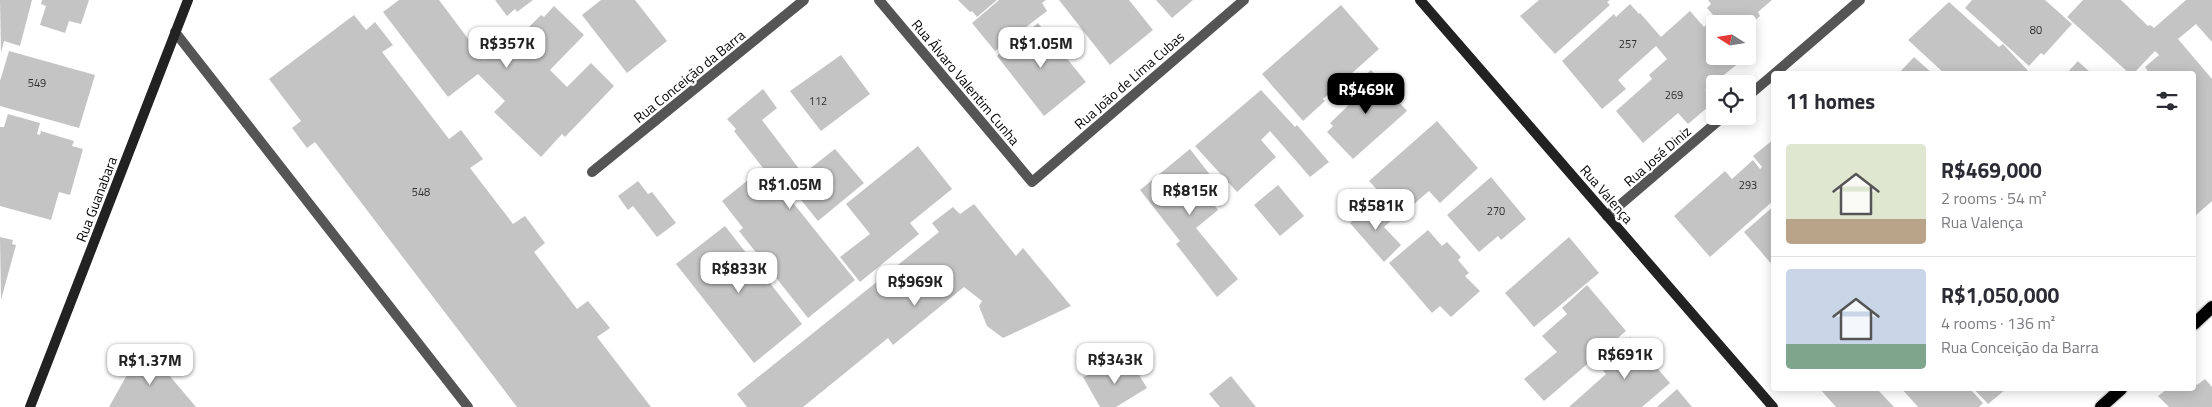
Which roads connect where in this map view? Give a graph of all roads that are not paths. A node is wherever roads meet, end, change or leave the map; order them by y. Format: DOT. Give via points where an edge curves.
graph roads {
  1 [pos="188,0"];
  2 [pos="804,0"];
  3 [pos="879,0"];
  4 [pos="1244,0"];
  5 [pos="1420,0"];
  6 [pos="1860,0"];
  7 [pos="176,32"];
  8 [pos="1777,71"];
  9 [pos="1771,77"];
  10 [pos="1756,89"];
  11 [pos="1713,125"];
  12 [pos="592,172"];
  13 [pos="1032,182"];
  14 [pos="1607,216"];
  15 [pos="2212,307"];
  16 [pos="2196,322"];
  17 [pos="2119,391"];
  18 [pos="30,407"];
  19 [pos="468,407"];
  20 [pos="1773,407"];
  21 [pos="2101,407"];
  1 -- 7 [label="main road, Rua Guanabara"];
  2 -- 12 [label="street, Rua Conceição da Barra"];
  3 -- 13 [label="street, Rua Álvaro Valentim Cunha"];
  4 -- 13 [label="street, Rua João de Lima Cubas"];
  5 -- 14 [label="main road, Rua Valença"];
  6 -- 8 [label="street"];
  7 -- 18 [label="main road, Rua Guanabara"];
  7 -- 19 [label="street"];
  9 -- 10 [label="street"];
  11 -- 14 [label="street, Rua José Diniz"];
  14 -- 20 [label="main road, Rua Valença"];
  15 -- 16 [label="main road"];
  17 -- 21 [label="main road"];
}
